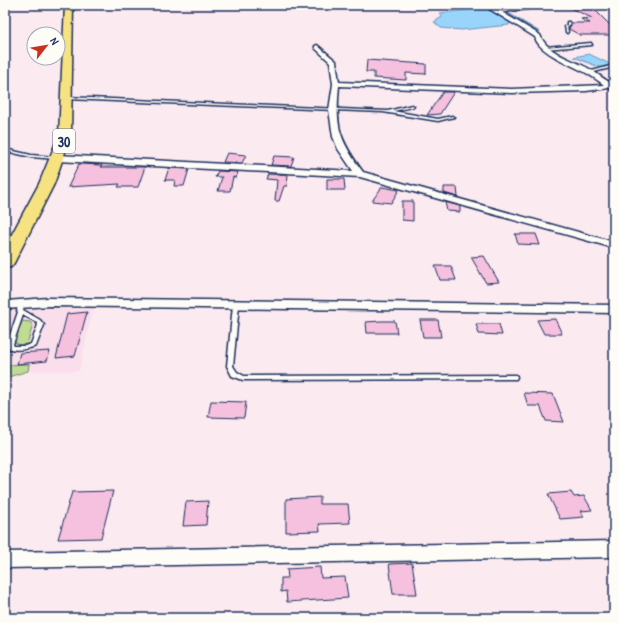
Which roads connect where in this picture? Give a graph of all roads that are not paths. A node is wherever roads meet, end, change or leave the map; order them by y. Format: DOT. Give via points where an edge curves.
graph roads {
  1 [pos="70,5"];
  2 [pos="486,5"];
  3 [pos="527,8"];
  4 [pos="498,12"];
  5 [pos="568,23"];
  6 [pos="567,32"];
  7 [pos="591,44"];
  8 [pos="317,47"];
  9 [pos="545,48"];
  10 [pos="614,66"];
  11 [pos="590,72"];
  12 [pos="336,84"];
  13 [pos="612,87"];
  14 [pos="67,98"];
  15 [pos="412,106"];
  16 [pos="333,110"];
  17 [pos="387,112"];
  18 [pos="452,117"];
  19 [pos="5,150"];
  20 [pos="58,158"];
  21 [pos="360,174"];
  22 [pos="614,244"];
  23 [pos="5,263"];
  24 [pos="5,304"];
  25 [pos="236,305"];
  26 [pos="21,308"];
  27 [pos="614,309"];
  28 [pos="514,377"];
  29 [pos="614,549"];
  30 [pos="5,560"];
  1 -- 14 [label="main road, 30"];
  2 -- 4 [label="street"];
  3 -- 4 [label="lane"];
  4 -- 9 [label="street" via="538,36 539,42"];
  5 -- 6 [label="lane"];
  7 -- 9 [label="lane"];
  8 -- 12 [label="street" via="333,61"];
  9 -- 11 [label="street"];
  10 -- 11 [label="lane"];
  11 -- 13 [label="street"];
  12 -- 13 [label="street" via="512,91"];
  12 -- 16 [label="street"];
  14 -- 16 [label="lane"];
  14 -- 20 [label="main road, 30" via="65,135"];
  15 -- 17 [label="lane"];
  16 -- 17 [label="lane"];
  16 -- 21 [label="street" via="339,143"];
  17 -- 18 [label="lane" via="438,120"];
  19 -- 20 [label="lane" via="31,156"];
  20 -- 21 [label="street"];
  20 -- 23 [label="main road, 30"];
  21 -- 22 [label="street"];
  24 -- 26 [label="street"];
  25 -- 26 [label="street" via="49,302"];
  25 -- 27 [label="street"];
  25 -- 28 [label="lane" via="230,366 234,374 243,378"];
  26 -- 26 [label="lane" via="41,323 37,340 30,347 12,348 10,344"];
  29 -- 30 [label="street"];
}
